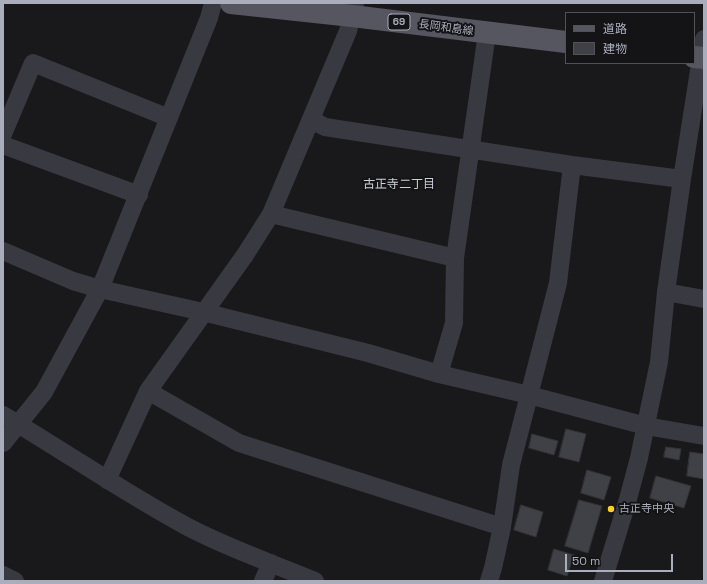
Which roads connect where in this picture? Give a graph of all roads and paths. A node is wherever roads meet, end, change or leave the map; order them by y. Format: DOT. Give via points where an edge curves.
graph roads {
  1 [pos="213,3"];
  2 [pos="231,3"];
  3 [pos="354,9"];
  4 [pos="488,33"];
  5 [pos="565,42"];
  6 [pos="701,53"];
  7 [pos="169,118"];
  8 [pos="312,120"];
  9 [pos="3,134"];
  10 [pos="3,144"];
  11 [pos="470,149"];
  12 [pos="572,165"];
  13 [pos="682,179"];
  14 [pos="139,195"];
  15 [pos="271,214"];
  16 [pos="3,251"];
  17 [pos="455,258"];
  18 [pos="100,289"];
  19 [pos="666,292"];
  20 [pos="704,299"];
  21 [pos="203,312"];
  22 [pos="439,374"];
  23 [pos="148,391"];
  24 [pos="529,395"];
  25 [pos="10,420"];
  26 [pos="646,426"];
  27 [pos="704,436"];
  28 [pos="3,443"];
  29 [pos="107,480"];
  30 [pos="502,527"];
  31 [pos="271,563"];
  32 [pos="3,575"];
  33 [pos="14,581"];
  34 [pos="263,581"];
  35 [pos="315,581"];
  36 [pos="489,581"];
  37 [pos="603,581"];
  1 -- 7 [label="street"];
  2 -- 3 [label="main road, 長岡和島線 / 69"];
  3 -- 4 [label="main road, 長岡和島線 / 69"];
  3 -- 8 [label="street" via="348,31"];
  4 -- 5 [label="main road, 長岡和島線 / 69"];
  4 -- 11 [label="street"];
  6 -- 13 [label="street"];
  7 -- 9 [label="street" via="33,62"];
  7 -- 14 [label="street"];
  8 -- 11 [label="street" via="325,126"];
  8 -- 15 [label="street"];
  10 -- 14 [label="street"];
  11 -- 12 [label="street"];
  11 -- 17 [label="street"];
  12 -- 13 [label="street"];
  12 -- 24 [label="street" via="558,283"];
  13 -- 19 [label="street"];
  14 -- 18 [label="street"];
  15 -- 17 [label="street"];
  15 -- 21 [label="street"];
  16 -- 18 [label="street" via="73,281"];
  17 -- 22 [label="street" via="454,323"];
  18 -- 21 [label="street"];
  18 -- 25 [label="street" via="44,392"];
  19 -- 20 [label="street"];
  19 -- 26 [label="street" via="659,362"];
  21 -- 22 [label="street"];
  21 -- 23 [label="street"];
  22 -- 24 [label="street"];
  23 -- 29 [label="street"];
  23 -- 30 [label="street" via="239,443"];
  24 -- 26 [label="street"];
  24 -- 30 [label="street" via="511,465"];
  25 -- 28 [label="street"];
  25 -- 29 [label="street"];
  26 -- 27 [label="street"];
  26 -- 37 [label="street" via="628,499"];
  29 -- 31 [label="street" via="216,541"];
  30 -- 36 [label="street"];
  31 -- 34 [label="street"];
  31 -- 35 [label="street"];
  32 -- 33 [label="street"];
}
